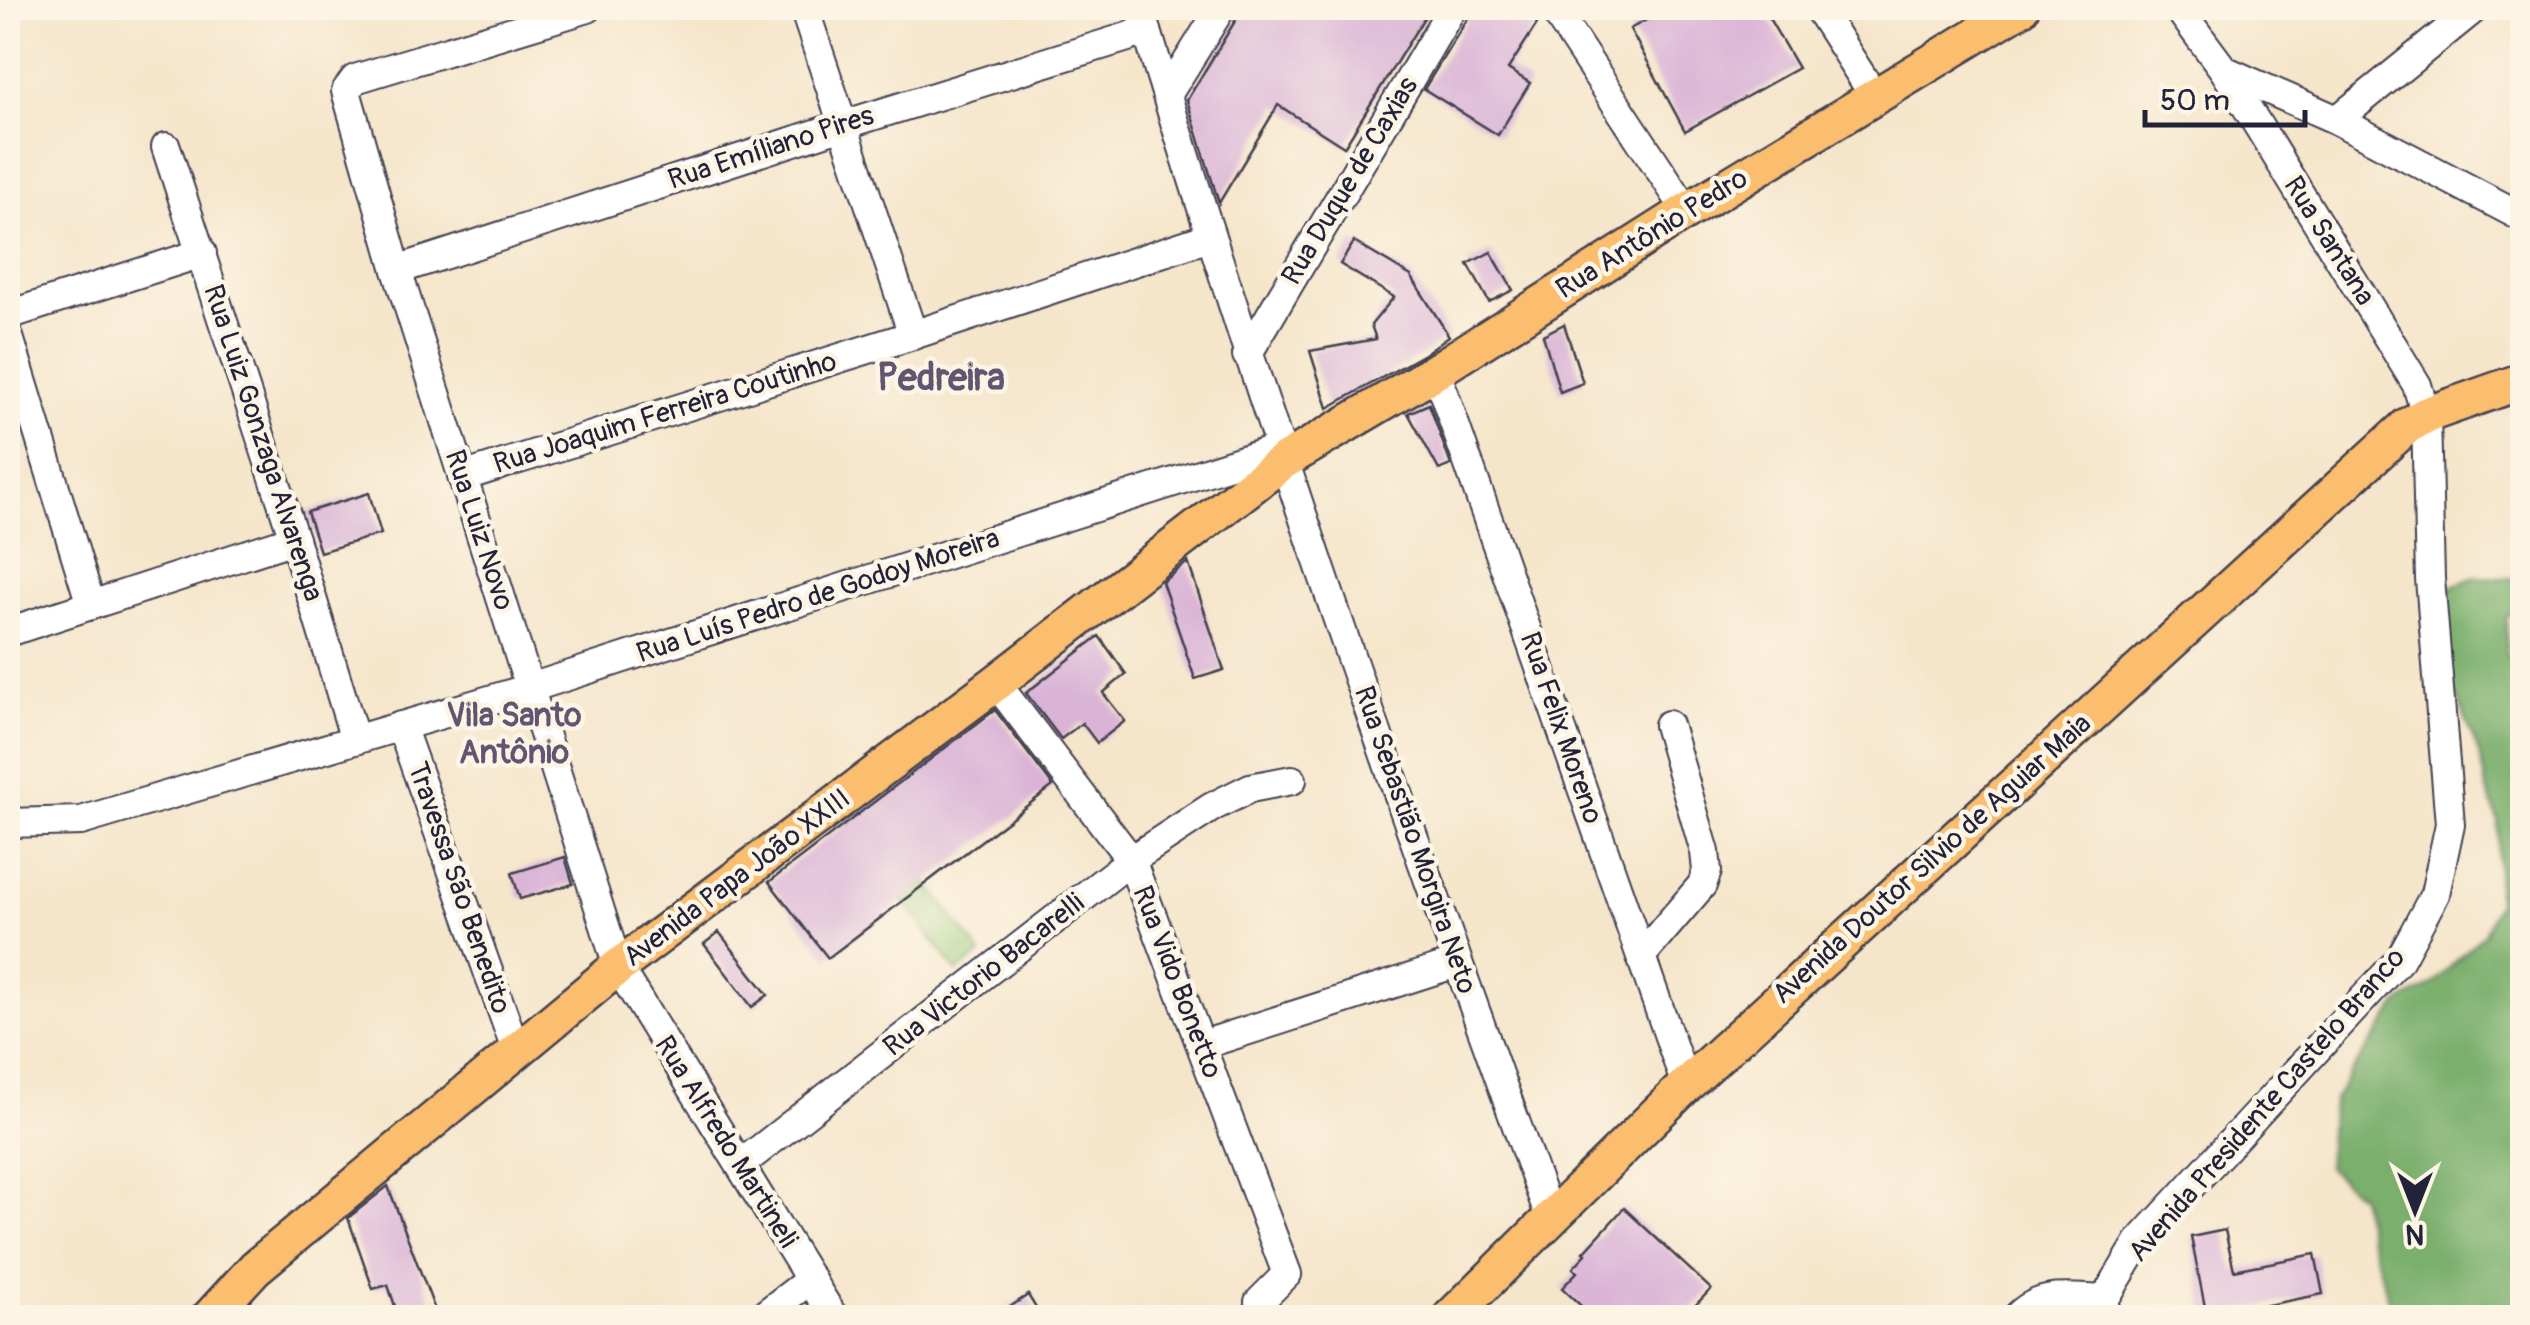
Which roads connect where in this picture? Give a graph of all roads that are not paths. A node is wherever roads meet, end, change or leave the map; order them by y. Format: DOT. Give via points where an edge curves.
graph roads {
  1 [pos="588,8"];
  2 [pos="804,8"];
  3 [pos="1220,8"];
  4 [pos="1452,8"];
  5 [pos="1553,8"];
  6 [pos="1818,8"];
  7 [pos="2021,8"];
  8 [pos="2178,8"];
  9 [pos="2475,8"];
  10 [pos="1144,19"];
  11 [pos="2224,70"];
  12 [pos="1166,94"];
  13 [pos="1875,97"];
  14 [pos="2337,120"];
  15 [pos="843,124"];
  16 [pos="166,146"];
  17 [pos="1686,211"];
  18 [pos="2522,217"];
  19 [pos="1210,237"];
  20 [pos="202,253"];
  21 [pos="397,270"];
  22 [pos="8,316"];
  23 [pos="8,334"];
  24 [pos="913,335"];
  25 [pos="1248,355"];
  26 [pos="1436,371"];
  27 [pos="2522,381"];
  28 [pos="2426,415"];
  29 [pos="1282,455"];
  30 [pos="462,477"];
  31 [pos="294,539"];
  32 [pos="91,606"];
  33 [pos="8,632"];
  34 [pos="996,684"];
  35 [pos="530,688"];
  36 [pos="402,726"];
  37 [pos="1668,726"];
  38 [pos="355,740"];
  39 [pos="1292,780"];
  40 [pos="8,823"];
  41 [pos="1131,860"];
  42 [pos="1642,955"];
  43 [pos="1458,963"];
  44 [pos="618,967"];
  45 [pos="1202,1046"];
  46 [pos="516,1050"];
  47 [pos="1686,1084"];
  48 [pos="741,1164"];
  49 [pos="1550,1217"];
  50 [pos="810,1279"];
  51 [pos="1259,1302"];
  52 [pos="2091,1309"];
  53 [pos="208,1318"];
  54 [pos="760,1318"];
  55 [pos="834,1318"];
  56 [pos="1450,1318"];
  57 [pos="2016,1318"];
  1 -- 21 [label="street, Rua Luiz Novo" via="354,79 346,92"];
  2 -- 15 [label="street"];
  3 -- 12 [label="street"];
  4 -- 25 [label="street, Rua Duque de Caxias"];
  5 -- 17 [label="street"];
  6 -- 13 [label="street"];
  7 -- 13 [label="main road, Rua Antônio Pedro"];
  8 -- 11 [label="street, Rua Santana"];
  9 -- 14 [label="street"];
  10 -- 12 [label="street, Rua Sebastião Morgira Neto"];
  10 -- 15 [label="street, Rua Emíliano Pires"];
  11 -- 14 [label="street"];
  11 -- 28 [label="street, Rua Santana" via="2417,386"];
  12 -- 19 [label="street, Rua Sebastião Morgira Neto"];
  13 -- 17 [label="main road, Rua Antônio Pedro"];
  14 -- 18 [label="street"];
  15 -- 21 [label="street, Rua Emíliano Pires"];
  15 -- 24 [label="street"];
  16 -- 20 [label="street, Rua Luiz Gonzaga Alvarenga"];
  17 -- 26 [label="main road, Rua Antônio Pedro"];
  19 -- 24 [label="street, Rua Joaquim Ferreira Coutinho"];
  19 -- 25 [label="street, Rua Sebastião Morgira Neto"];
  20 -- 22 [label="street"];
  20 -- 31 [label="street, Rua Luiz Gonzaga Alvarenga"];
  21 -- 30 [label="street, Rua Luiz Novo"];
  23 -- 32 [label="street"];
  24 -- 30 [label="street, Rua Joaquim Ferreira Coutinho"];
  25 -- 29 [label="street, Rua Sebastião Morgira Neto"];
  26 -- 29 [label="main road, Rua Antônio Pedro"];
  26 -- 42 [label="street, Rua Felix Moreno"];
  27 -- 28 [label="main road, Avenida Doutor Silvio de Aguiar Maia"];
  28 -- 47 [label="main road, Avenida Doutor Silvio de Aguiar Maia"];
  28 -- 52 [label="street, Avenida Presidente Castelo Branco" via="2430,579 2450,824 2436,894 2400,959 2139,1242"];
  29 -- 34 [label="main road, Avenida Papa João XXIII"];
  29 -- 35 [label="street, Rua Luís Pedro de Godoy Moreira"];
  29 -- 43 [label="street, Rua Sebastião Morgira Neto"];
  30 -- 35 [label="street, Rua Luiz Novo"];
  31 -- 32 [label="street"];
  31 -- 38 [label="street, Rua Luiz Gonzaga Alvarenga"];
  32 -- 33 [label="street"];
  34 -- 41 [label="street, Rua Vido Bonetto"];
  34 -- 44 [label="main road, Avenida Papa João XXIII"];
  35 -- 36 [label="street, Rua Luís Pedro de Godoy Moreira"];
  35 -- 44 [label="street, Rua Luiz Novo"];
  36 -- 38 [label="street, Rua Luís Pedro de Godoy Moreira"];
  36 -- 46 [label="street, Travessa São Benedito"];
  37 -- 42 [label="street" via="1707,871"];
  38 -- 40 [label="street, Rua Luís Pedro de Godoy Moreira" via="82,821"];
  39 -- 41 [label="street, Rua Victorio Bacarelli" via="1250,788 1212,806"];
  41 -- 45 [label="street, Rua Vido Bonetto"];
  41 -- 48 [label="street, Rua Victorio Bacarelli"];
  42 -- 47 [label="street, Rua Felix Moreno"];
  43 -- 45 [label="street"];
  43 -- 49 [label="street, Rua Sebastião Morgira Neto"];
  44 -- 46 [label="main road, Avenida Papa João XXIII"];
  44 -- 48 [label="street, Rua Alfredo Martineli"];
  45 -- 51 [label="street, Rua Vido Bonetto" via="1287,1274"];
  46 -- 53 [label="main road, Avenida Papa João XXIII" via="255,1268"];
  47 -- 49 [label="main road, Avenida Doutor Silvio de Aguiar Maia"];
  48 -- 50 [label="street, Rua Alfredo Martineli"];
  49 -- 56 [label="main road, Avenida Doutor Silvio de Aguiar Maia"];
  50 -- 54 [label="street"];
  50 -- 55 [label="street, Rua Alfredo Martineli"];
  52 -- 57 [label="street" via="2055,1298 2029,1304"];
}
